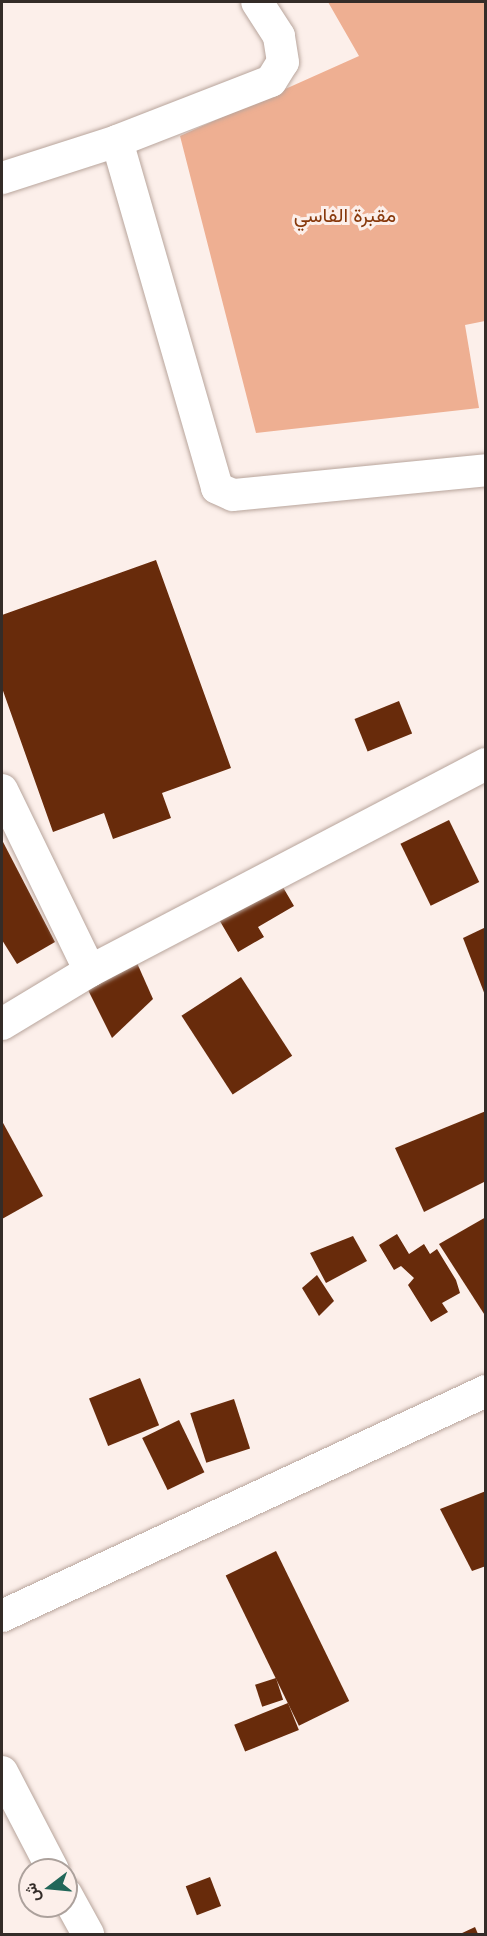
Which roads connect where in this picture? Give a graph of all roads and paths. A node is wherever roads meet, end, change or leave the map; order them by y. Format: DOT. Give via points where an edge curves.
graph roads {
  1 [pos="257,2"];
  2 [pos="117,141"];
  3 [pos="2,178"];
  4 [pos="486,470"];
  5 [pos="486,765"];
  6 [pos="2,790"];
  7 [pos="90,971"];
  8 [pos="2,1024"];
  9 [pos="486,1392"];
  10 [pos="2,1616"];
  11 [pos="2,1772"];
  12 [pos="48,1858"];
  13 [pos="78,1916"];
  14 [pos="88,1935"];
  1 -- 2 [label="street" via="279,36 284,62 271,81"];
  2 -- 3 [label="street"];
  2 -- 4 [label="street" via="217,488 233,495"];
  5 -- 7 [label="street"];
  6 -- 7 [label="street"];
  7 -- 8 [label="street"];
  9 -- 10 [label="street"];
  11 -- 12 [label="street"];
  13 -- 14 [label="street"];
}
